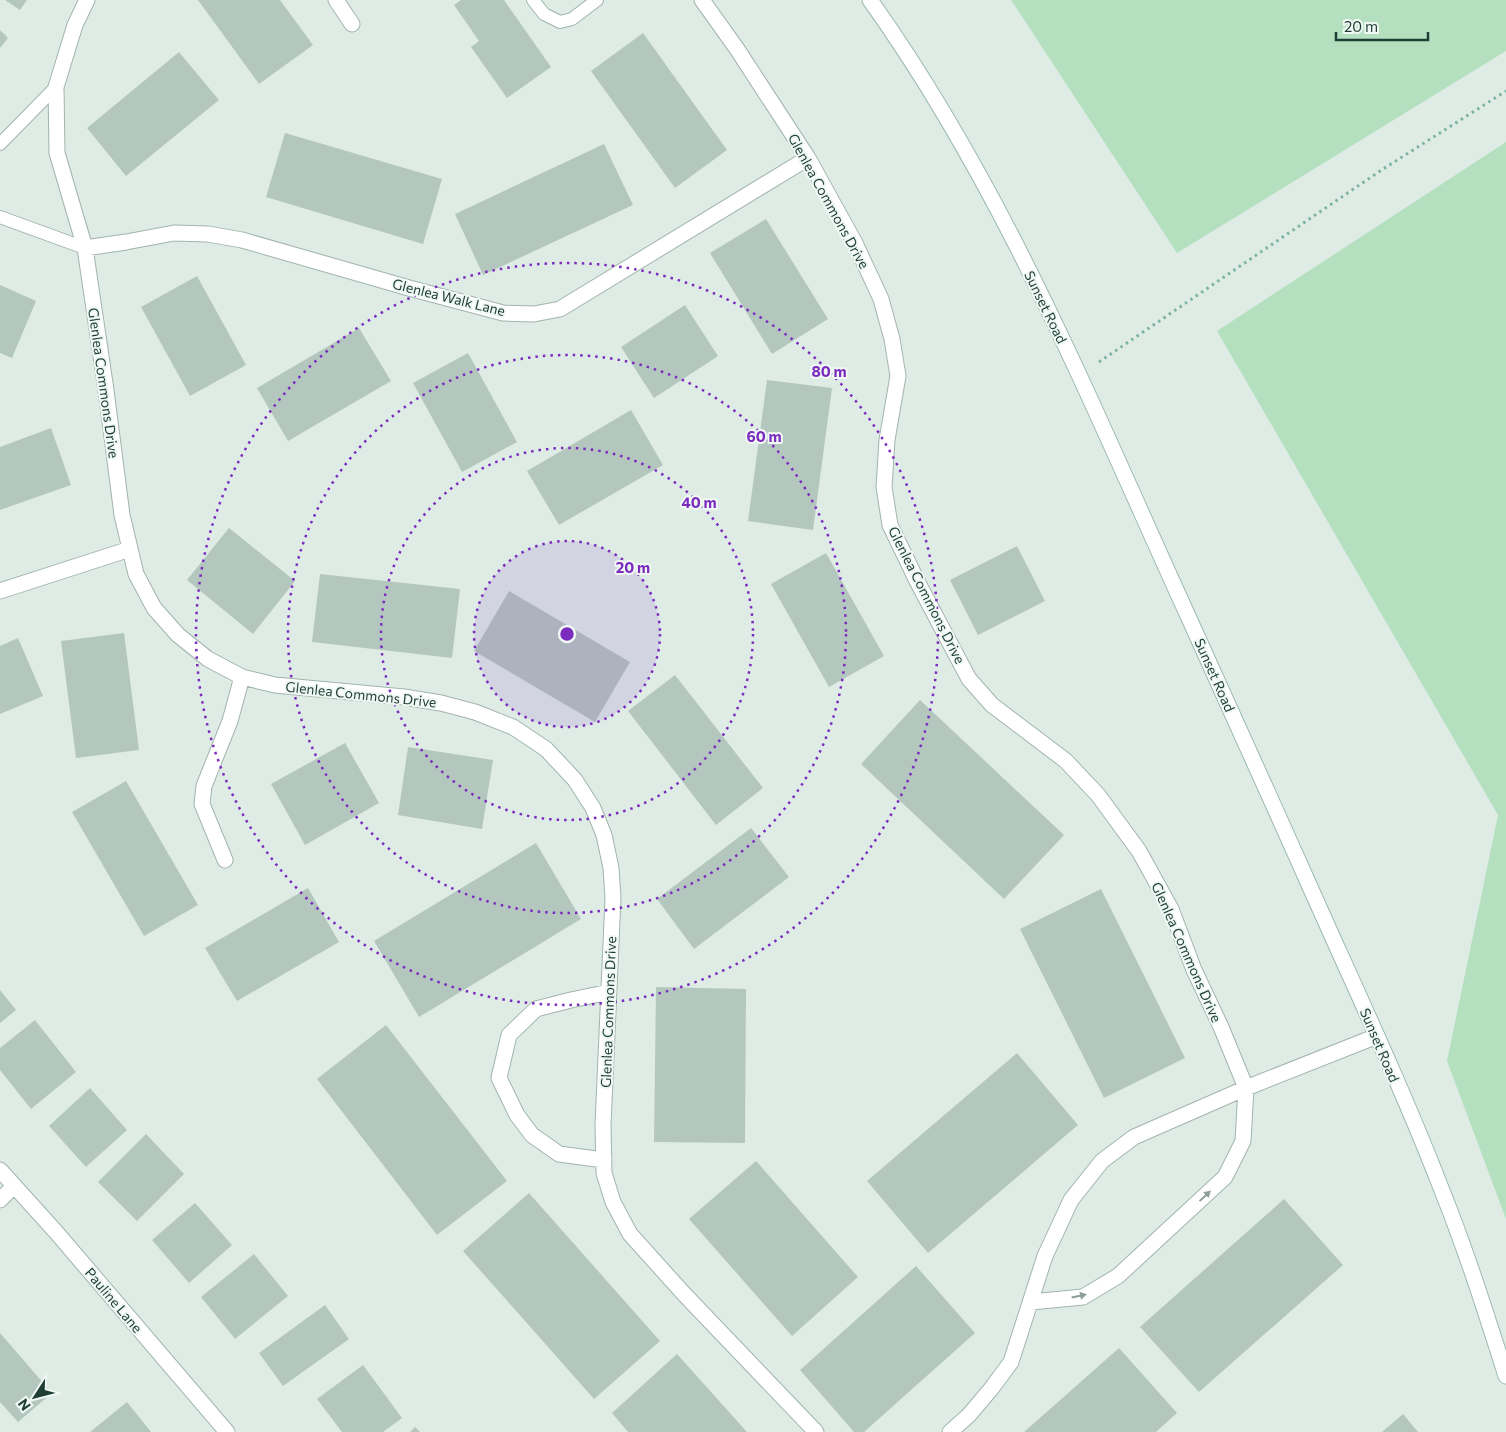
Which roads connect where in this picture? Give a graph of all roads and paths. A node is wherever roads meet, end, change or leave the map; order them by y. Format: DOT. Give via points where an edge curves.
graph roads {
  1 [pos="87,0"];
  2 [pos="336,0"];
  3 [pos="533,0"];
  4 [pos="597,0"];
  5 [pos="702,0"];
  6 [pos="870,0"];
  7 [pos="352,24"];
  8 [pos="56,86"];
  9 [pos="1506,91"];
  10 [pos="0,144"];
  11 [pos="808,158"];
  12 [pos="0,217"];
  13 [pos="85,248"];
  14 [pos="1079,376"];
  15 [pos="130,550"];
  16 [pos="0,591"];
  17 [pos="242,677"];
  18 [pos="226,860"];
  19 [pos="609,992"];
  20 [pos="1377,1036"];
  21 [pos="1246,1088"];
  22 [pos="604,1160"];
  23 [pos="0,1170"];
  24 [pos="14,1186"];
  25 [pos="0,1200"];
  26 [pos="1031,1302"];
  27 [pos="1506,1376"];
  28 [pos="227,1432"];
  29 [pos="816,1432"];
  30 [pos="950,1432"];
  1 -- 8 [label="street, Glenlea Commons Drive" via="75,25"];
  2 -- 7 [label="street"];
  3 -- 4 [label="lane" via="544,14 560,22 572,18"];
  5 -- 11 [label="street, Glenlea Commons Drive"];
  6 -- 14 [label="street, Sunset Road" via="944,110 993,199"];
  8 -- 10 [label="lane"];
  8 -- 13 [label="street, Glenlea Commons Drive" via="57,153"];
  9 -- 14 [label="path" via="1372,176"];
  11 -- 13 [label="street, Glenlea Walk Lane" via="560,309 534,314 503,312 242,240 208,234 174,233"];
  11 -- 21 [label="street, Glenlea Commons Drive" via="855,243 881,299 892,338 898,376 887,440 884,487 890,525 969,679 992,705 1066,761 1098,795 1139,851 1170,909"];
  12 -- 13 [label="lane"];
  13 -- 15 [label="street, Glenlea Commons Drive" via="122,515"];
  14 -- 20 [label="street, Sunset Road"];
  15 -- 16 [label="street"];
  15 -- 17 [label="street, Glenlea Commons Drive" via="136,574 154,608 178,635 208,659"];
  17 -- 18 [label="street" via="230,721 204,786 202,804"];
  17 -- 19 [label="street, Glenlea Commons Drive" via="275,684 441,703 513,727 546,749 575,780 593,808 604,835 612,868 613,898"];
  19 -- 22 [label="street, Glenlea Commons Drive"];
  19 -- 22 [label="street" via="536,1009 509,1034 499,1078 517,1115 532,1135 559,1154"];
  20 -- 21 [label="street"];
  20 -- 27 [label="street, Sunset Road" via="1471,1267"];
  21 -- 26 [label="street" via="1134,1137 1102,1161 1071,1200 1046,1256"];
  26 -- 21 [label="street, one-way" via="1083,1297 1118,1276 1225,1177 1243,1140"];
  22 -- 29 [label="street, Glenlea Commons Drive" via="604,1173 613,1202 630,1234"];
  23 -- 24 [label="street, Pauline Lane"];
  24 -- 25 [label="street"];
  24 -- 28 [label="street, Pauline Lane"];
  26 -- 30 [label="street" via="1011,1362 991,1390"];
}
